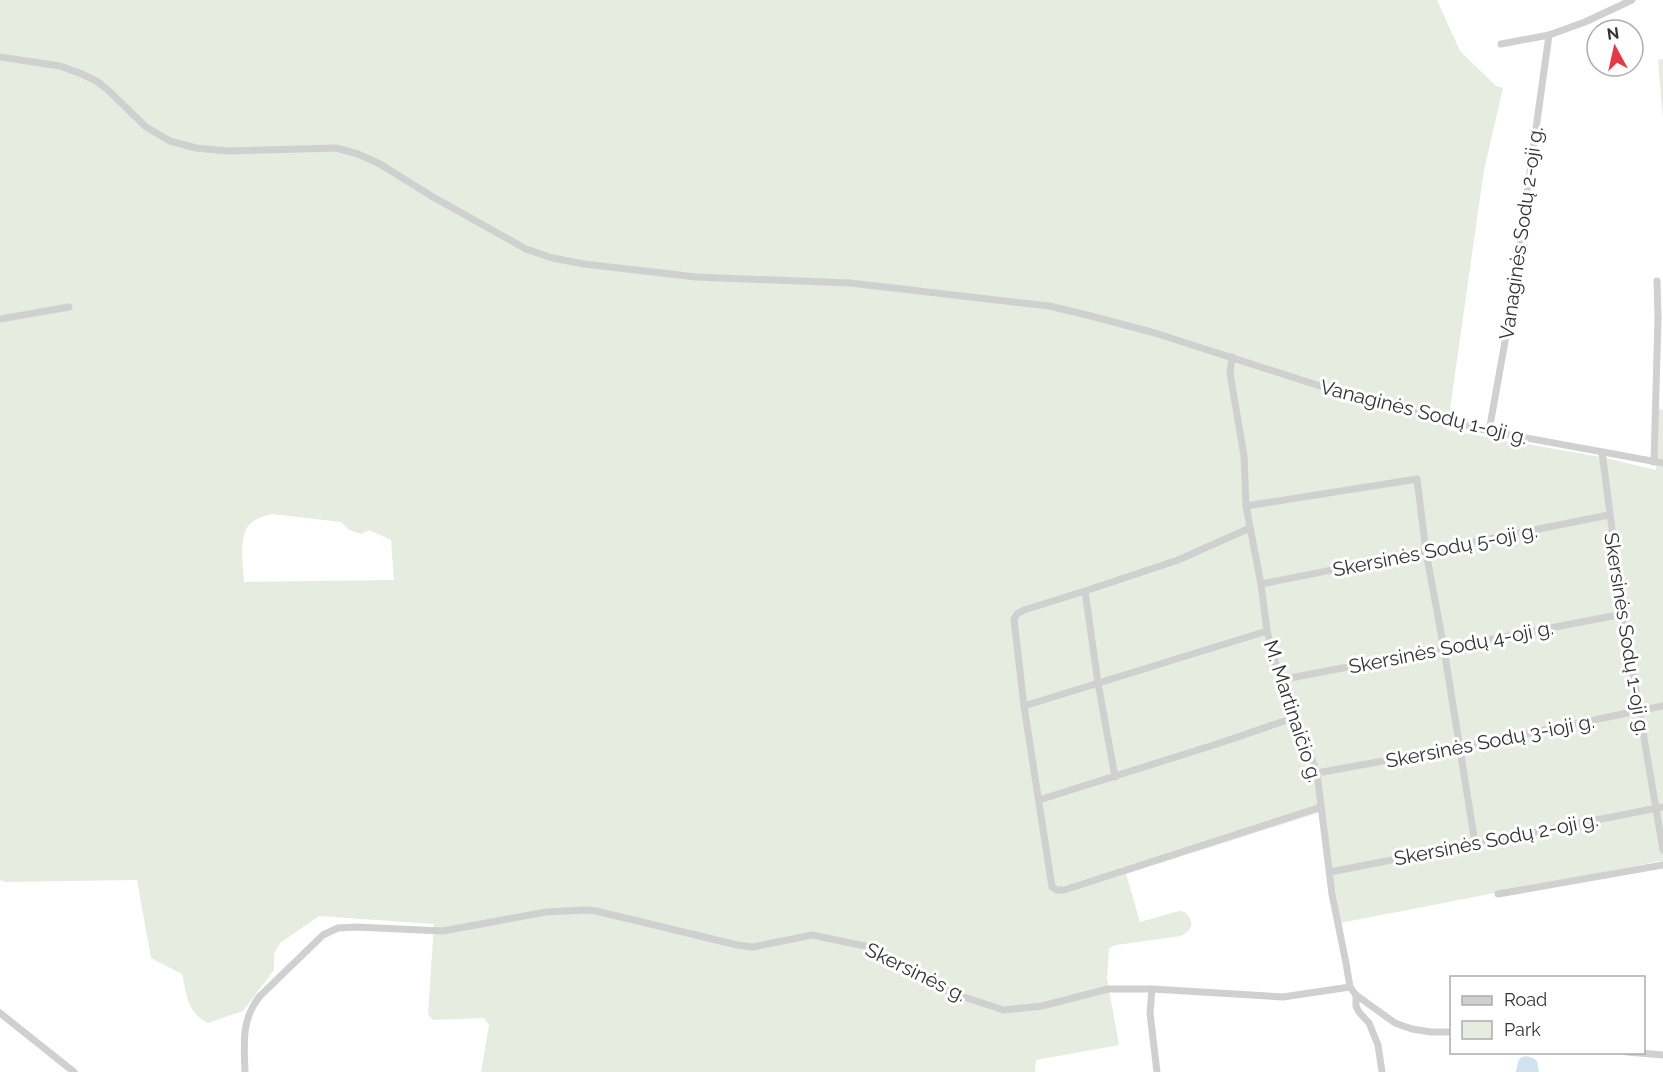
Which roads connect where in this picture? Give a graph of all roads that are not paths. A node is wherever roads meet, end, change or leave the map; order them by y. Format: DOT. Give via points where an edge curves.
graph roads {
  1 [pos="1632,0"];
  2 [pos="1549,35"];
  3 [pos="1501,44"];
  4 [pos="0,57"];
  5 [pos="1657,281"];
  6 [pos="69,307"];
  7 [pos="0,319"];
  8 [pos="1232,357"];
  9 [pos="1489,431"];
  10 [pos="1602,452"];
  11 [pos="1654,462"];
  12 [pos="1663,463"];
  13 [pos="1246,506"];
  14 [pos="1609,515"];
  15 [pos="1250,528"];
  16 [pos="1426,552"];
  17 [pos="1261,584"];
  18 [pos="1085,591"];
  19 [pos="1623,614"];
  20 [pos="1267,631"];
  21 [pos="1444,649"];
  22 [pos="1280,680"];
  23 [pos="1098,683"];
  24 [pos="1024,706"];
  25 [pos="1663,706"];
  26 [pos="1639,711"];
  27 [pos="1296,717"];
  28 [pos="1461,747"];
  29 [pos="1317,773"];
  30 [pos="1115,777"];
  31 [pos="1039,800"];
  32 [pos="1321,807"];
  33 [pos="1659,807"];
  34 [pos="1475,843"];
  35 [pos="1663,850"];
  36 [pos="1663,865"];
  37 [pos="1330,872"];
  38 [pos="1498,894"];
  39 [pos="1350,987"];
  40 [pos="1152,989"];
  41 [pos="1356,995"];
  42 [pos="0,1013"];
  43 [pos="1450,1032"];
  44 [pos="1645,1054"];
  45 [pos="1663,1055"];
  46 [pos="70,1071"];
  47 [pos="244,1072"];
  48 [pos="1157,1072"];
  49 [pos="1382,1072"];
  1 -- 2 [label="street"];
  2 -- 3 [label="street"];
  2 -- 9 [label="street, Vanaginės Sodų 2-oji g." via="1511,308"];
  4 -- 8 [label="street, Vanaginės Sodų 1-oji g." via="60,66 82,74 98,82 146,127 170,141 227,151 336,148 358,154 526,249 552,258 696,277 850,284 1049,306"];
  5 -- 11 [label="street"];
  6 -- 7 [label="street"];
  8 -- 9 [label="street, Vanaginės Sodų 1-oji g." via="1372,403"];
  8 -- 13 [label="street, M. Martinaičio g." via="1230,373 1244,456"];
  9 -- 10 [label="street, Vanaginės Sodų 1-oji g."];
  10 -- 11 [label="street, Vanaginės Sodų 1-oji g."];
  10 -- 14 [label="street, Skersinės Sodų 1-oji g."];
  11 -- 12 [label="street, Vanaginės Sodų 1-oji g."];
  13 -- 15 [label="street, M. Martinaičio g."];
  13 -- 16 [label="street" via="1417,479"];
  14 -- 16 [label="street, Skersinės Sodų 5-oji g."];
  14 -- 19 [label="street, Skersinės Sodų 1-oji g."];
  15 -- 17 [label="street, M. Martinaičio g."];
  15 -- 18 [label="street" via="1178,560"];
  16 -- 17 [label="street, Skersinės Sodų 5-oji g."];
  16 -- 21 [label="street"];
  17 -- 20 [label="street, M. Martinaičio g."];
  18 -- 23 [label="street"];
  18 -- 24 [label="street" via="1024,610 1014,619"];
  19 -- 21 [label="street, Skersinės Sodų 4-oji g."];
  19 -- 26 [label="street, Skersinės Sodų 1-oji g."];
  20 -- 22 [label="street, M. Martinaičio g."];
  20 -- 23 [label="street"];
  21 -- 22 [label="street, Skersinės Sodų 4-oji g."];
  21 -- 28 [label="street"];
  22 -- 27 [label="street, M. Martinaičio g."];
  23 -- 24 [label="street"];
  23 -- 30 [label="street"];
  24 -- 31 [label="street"];
  25 -- 26 [label="street, Skersinės Sodų 3-ioji g."];
  26 -- 28 [label="street, Skersinės Sodų 3-ioji g."];
  26 -- 33 [label="street, Skersinės Sodų 1-oji g."];
  27 -- 29 [label="street, M. Martinaičio g."];
  27 -- 30 [label="street"];
  28 -- 29 [label="street, Skersinės Sodų 3-ioji g."];
  28 -- 34 [label="street"];
  29 -- 32 [label="street, M. Martinaičio g."];
  30 -- 31 [label="street"];
  31 -- 32 [label="street" via="1052,887 1057,891"];
  32 -- 37 [label="street, M. Martinaičio g."];
  33 -- 34 [label="street, Skersinės Sodų 2-oji g."];
  33 -- 35 [label="street, Skersinės Sodų 1-oji g."];
  34 -- 37 [label="street, Skersinės Sodų 2-oji g."];
  36 -- 38 [label="street"];
  37 -- 39 [label="street, M. Martinaičio g."];
  39 -- 40 [label="street, Skersinės g." via="1283,997"];
  39 -- 41 [label="street"];
  40 -- 47 [label="street, Skersinės g." via="1108,989 1042,1006 1005,1010 951,993 870,947 812,935 753,947 737,945 586,910 546,912 443,931 338,928 324,935 251,1006 245,1027"];
  40 -- 48 [label="street" via="1150,1013"];
  41 -- 43 [label="street" via="1395,1023 1431,1032"];
  41 -- 49 [label="street" via="1356,1006 1378,1045"];
  42 -- 46 [label="street"];
  44 -- 45 [label="street"];
}
